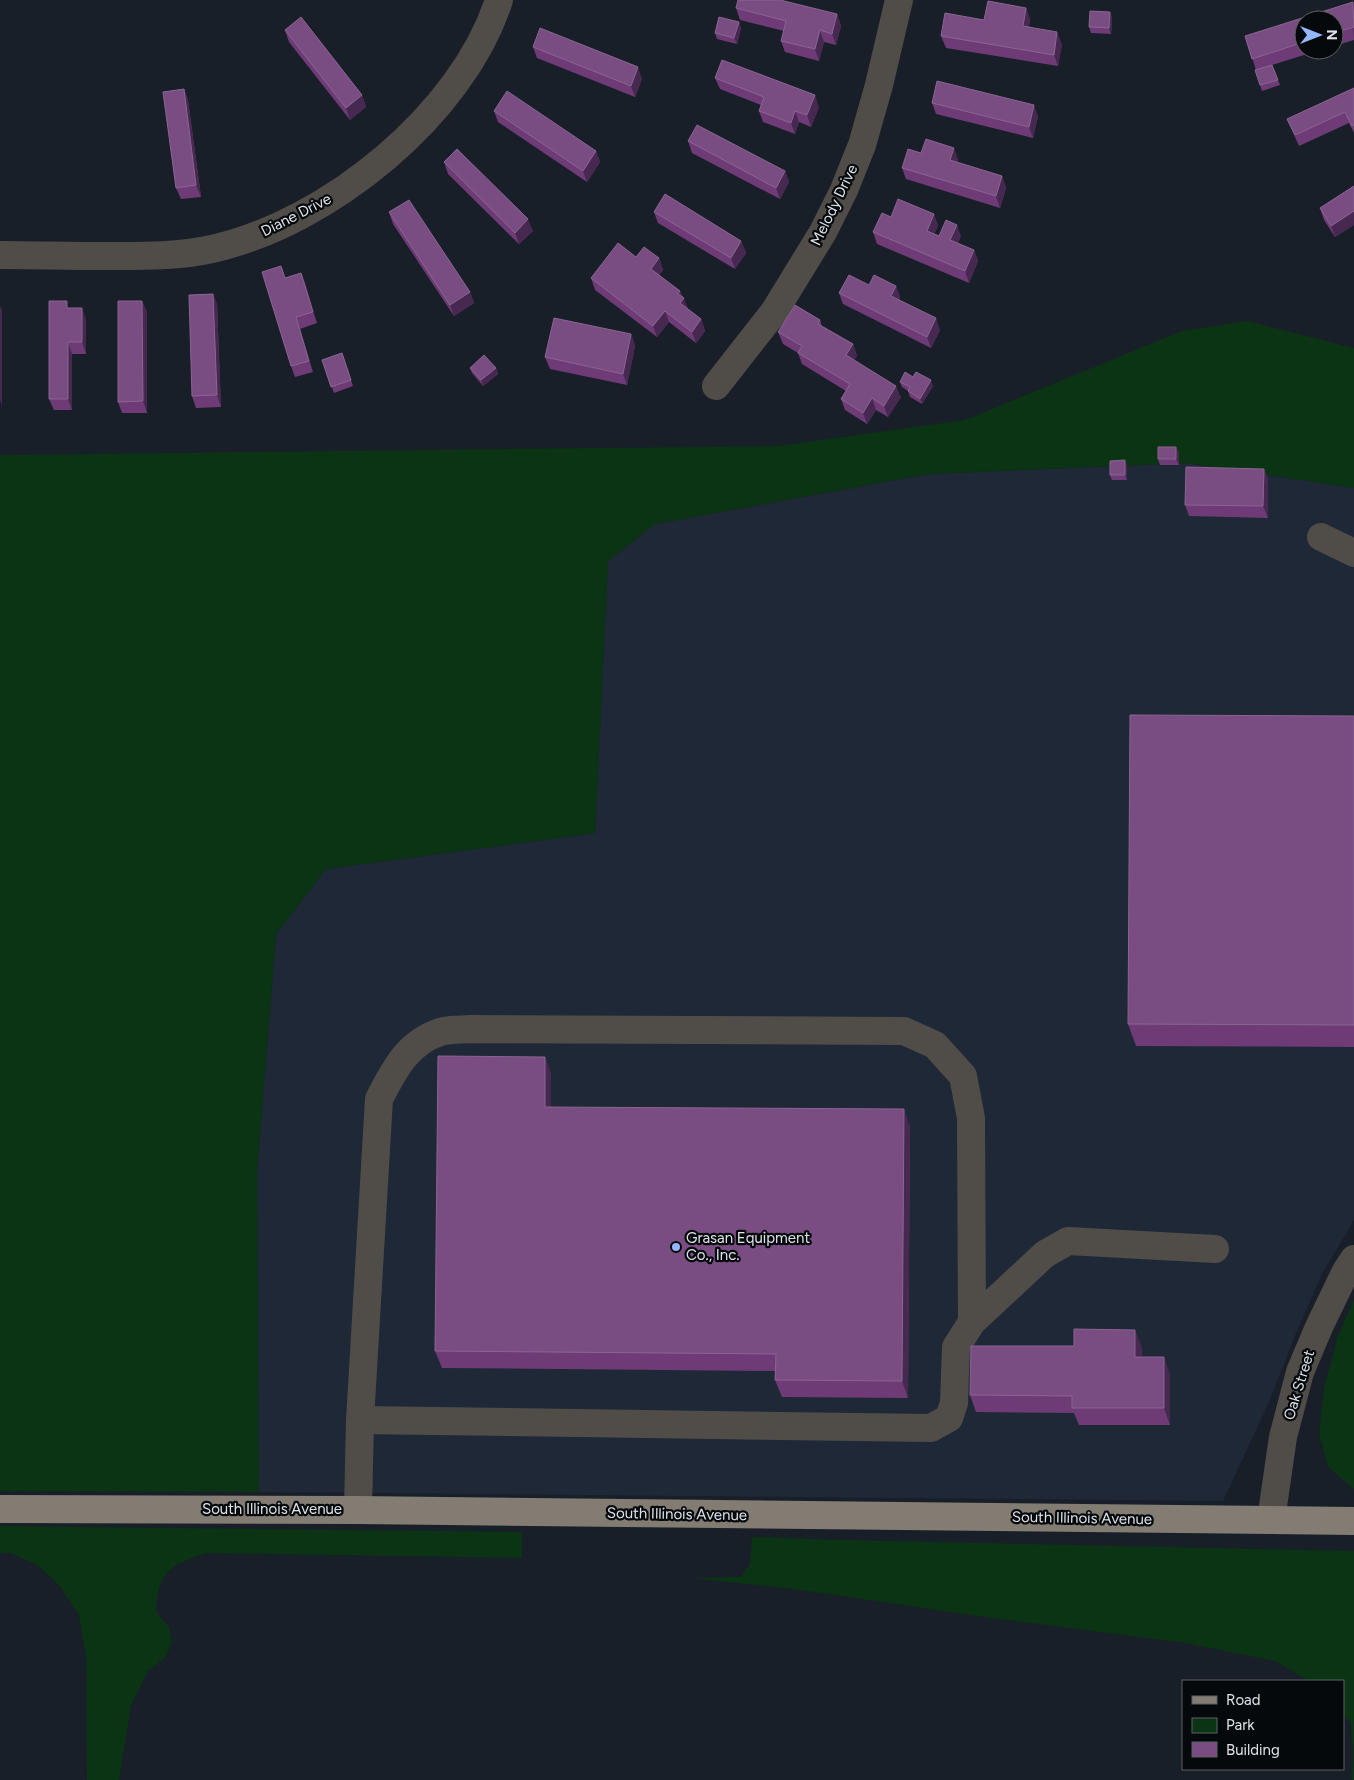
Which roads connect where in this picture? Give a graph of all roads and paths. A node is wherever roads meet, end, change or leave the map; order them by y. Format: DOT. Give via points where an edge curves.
graph roads {
  1 [pos="499,0"];
  2 [pos="899,0"];
  3 [pos="0,255"];
  4 [pos="716,386"];
  5 [pos="1321,537"];
  6 [pos="1354,552"];
  7 [pos="1215,1249"];
  8 [pos="1354,1259"];
  9 [pos="972,1322"];
  10 [pos="360,1420"];
  11 [pos="0,1509"];
  12 [pos="358,1510"];
  13 [pos="1271,1520"];
  14 [pos="1354,1521"];
  1 -- 3 [label="street, Diane Drive" via="478,49 428,117 368,172 329,199 285,223 212,249 158,256"];
  2 -- 4 [label="street, Melody Drive" via="880,85 844,190 823,232 774,312"];
  5 -- 6 [label="street"];
  7 -- 9 [label="street" via="1068,1241 1045,1254"];
  8 -- 13 [label="street, Oak Street" via="1300,1372 1284,1437"];
  9 -- 10 [label="street" via="956,1348 954,1403 949,1418 931,1428"];
  9 -- 10 [label="street" via="970,1118 963,1076 935,1045 904,1031 471,1028 440,1032 415,1045 396,1067 379,1099"];
  10 -- 12 [label="street"];
  11 -- 12 [label="main road, South Illinois Avenue"];
  12 -- 13 [label="main road, South Illinois Avenue"];
  13 -- 14 [label="main road, South Illinois Avenue"];
}
